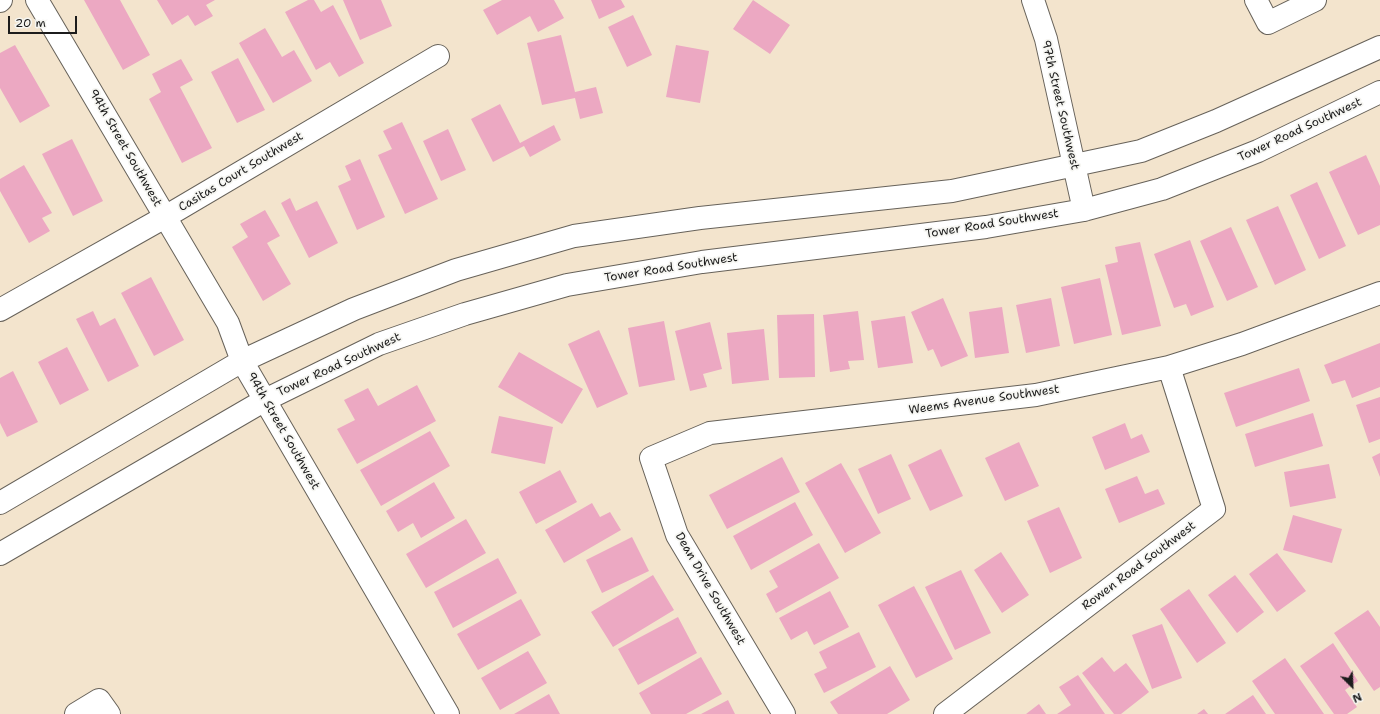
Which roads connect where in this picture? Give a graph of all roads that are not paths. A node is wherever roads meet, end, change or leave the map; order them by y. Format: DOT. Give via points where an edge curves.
graph roads {
  1 [pos="37,0"];
  2 [pos="1033,0"];
  3 [pos="1256,0"];
  4 [pos="1315,0"];
  5 [pos="1380,31"];
  6 [pos="1380,47"];
  7 [pos="438,56"];
  8 [pos="1316,77"];
  9 [pos="1380,92"];
  10 [pos="1075,166"];
  11 [pos="1084,210"];
  12 [pos="165,217"];
  13 [pos="1380,293"];
  14 [pos="0,310"];
  15 [pos="242,361"];
  16 [pos="1169,367"];
  17 [pos="264,400"];
  18 [pos="651,458"];
  19 [pos="0,503"];
  20 [pos="0,554"];
  21 [pos="104,707"];
  22 [pos="76,714"];
  23 [pos="448,714"];
  24 [pos="784,714"];
  25 [pos="945,714"];
  1 -- 12 [label="street, 94th Street Southwest"];
  2 -- 10 [label="street, 97th Street Southwest" via="1046,39"];
  3 -- 4 [label="street" via="1268,23"];
  5 -- 8 [label="street"];
  6 -- 8 [label="street"];
  7 -- 12 [label="street, Casitas Court Southwest"];
  8 -- 10 [label="street" via="1141,151"];
  9 -- 11 [label="street, Tower Road Southwest" via="1258,151 1162,189"];
  10 -- 11 [label="street, 97th Street Southwest"];
  10 -- 15 [label="street" via="952,191 700,218 574,236 456,270 354,310"];
  11 -- 17 [label="street, Tower Road Southwest" via="986,227 702,262 567,285 464,314 379,344"];
  12 -- 14 [label="street, Casitas Court Southwest"];
  12 -- 15 [label="street, 94th Street Southwest" via="228,322"];
  13 -- 16 [label="street, Weems Avenue Southwest" via="1242,344"];
  15 -- 17 [label="street, 94th Street Southwest"];
  15 -- 19 [label="street"];
  16 -- 18 [label="street, Weems Avenue Southwest" via="1036,395 710,433"];
  16 -- 25 [label="street, Rowen Road Southwest" via="1214,509"];
  17 -- 20 [label="street, Tower Road Southwest"];
  17 -- 23 [label="street, 94th Street Southwest"];
  18 -- 24 [label="street, Dean Drive Southwest" via="677,535"];
  21 -- 22 [label="street"];
}
